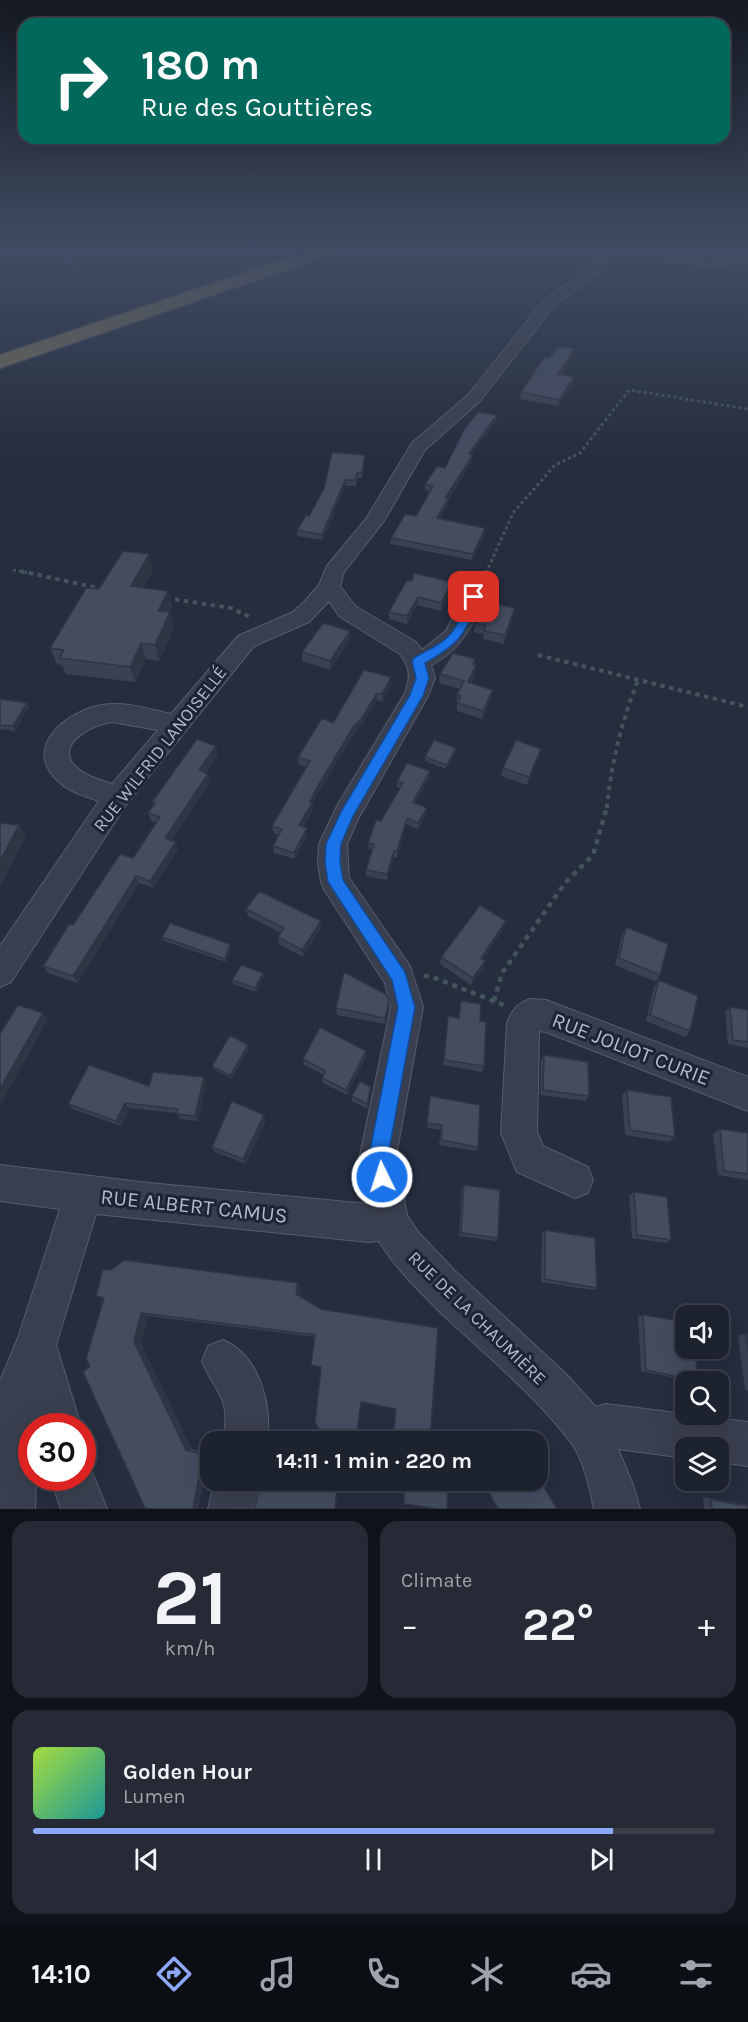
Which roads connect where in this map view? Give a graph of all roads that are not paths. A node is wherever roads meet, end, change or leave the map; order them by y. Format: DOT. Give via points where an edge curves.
graph roads {
  1 [pos="91,320"];
  2 [pos="122,320"];
  3 [pos="537,320"];
  4 [pos="0,351"];
  5 [pos="0,362"];
  6 [pos="329,587"];
  7 [pos="474,597"];
  8 [pos="347,611"];
  9 [pos="301,617"];
  10 [pos="418,661"];
  11 [pos="176,725"];
  12 [pos="117,797"];
  13 [pos="0,972"];
  14 [pos="748,1094"];
  15 [pos="575,1180"];
  16 [pos="0,1183"];
  17 [pos="84,1194"];
  18 [pos="389,1221"];
  19 [pos="36,1345"];
  20 [pos="223,1361"];
  21 [pos="55,1413"];
  22 [pos="247,1431"];
  23 [pos="589,1431"];
  24 [pos="748,1444"];
  25 [pos="77,1491"];
  26 [pos="235,1491"];
  27 [pos="12,1509"];
  28 [pos="84,1509"];
  29 [pos="231,1509"];
  30 [pos="617,1509"];
  1 -- 4 [label="highway"];
  2 -- 5 [label="highway"];
  3 -- 6 [label="street" via="474,398 418,447 374,521 334,571"];
  6 -- 8 [label="street"];
  6 -- 9 [label="street, RUE WILFRID LANOISELLÉ"];
  7 -- 10 [label="street" via="460,629 448,644"];
  8 -- 9 [label="street"];
  8 -- 10 [label="street" via="408,648"];
  9 -- 11 [label="street, RUE WILFRID LANOISELLÉ" via="246,641"];
  10 -- 18 [label="street, RUE DE LA CHAUMIÈRE" via="423,678 416,696 347,814 333,844 332,862 335,882 399,977 407,1007 378,1156"];
  11 -- 12 [label="street, RUE WILFRID LANOISELLÉ"];
  11 -- 12 [label="street" via="112,713 91,716 64,735 57,752 61,767 73,778"];
  12 -- 13 [label="street, RUE WILFRID LANOISELLÉ"];
  14 -- 15 [label="street, RUE JOLIOT CURIE" via="546,1016 530,1015 523,1023 519,1133 530,1159"];
  16 -- 17 [label="street, RUE ALBERT CAMUS"];
  17 -- 18 [label="street, RUE ALBERT CAMUS" via="368,1223"];
  17 -- 19 [label="street"];
  18 -- 23 [label="street, RUE DE LA CHAUMIÈRE" via="404,1246 440,1284"];
  19 -- 21 [label="street"];
  19 -- 27 [label="street" via="18,1394"];
  20 -- 22 [label="street" via="245,1392"];
  23 -- 24 [label="street" via="606,1426"];
  23 -- 30 [label="street, RUE DE LA CHAUMIÈRE" via="612,1485"];
  25 -- 28 [label="street"];
  26 -- 29 [label="street"];
}
